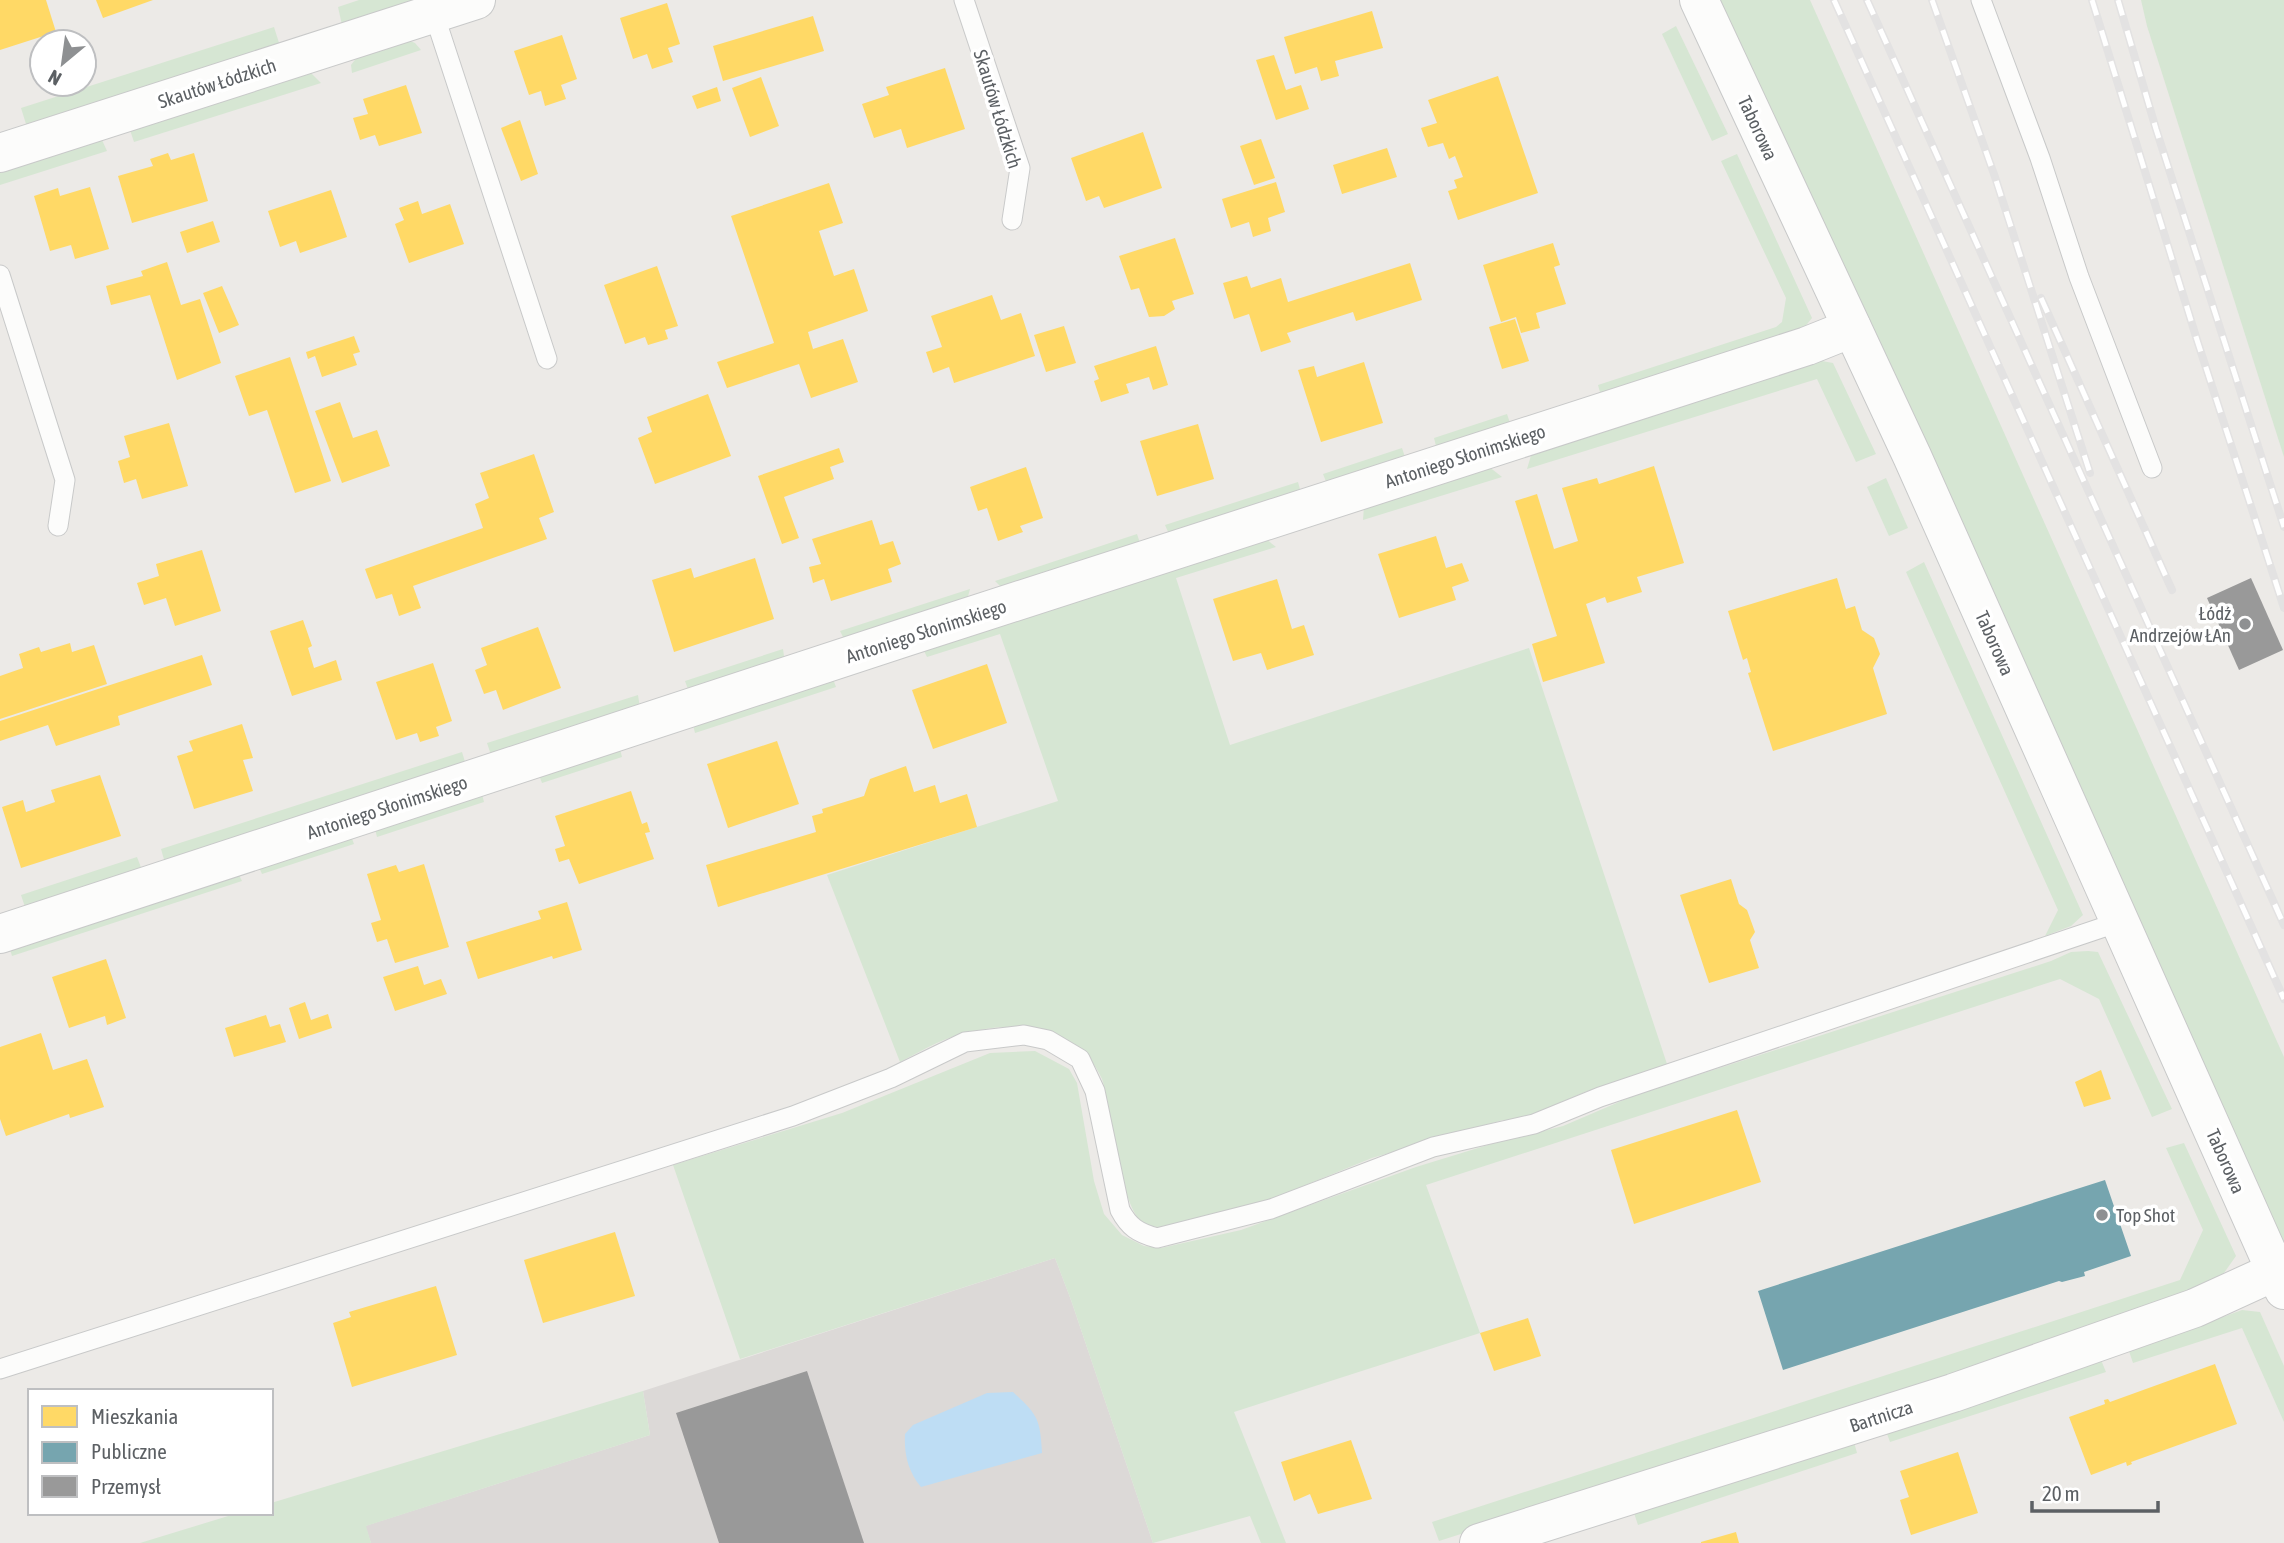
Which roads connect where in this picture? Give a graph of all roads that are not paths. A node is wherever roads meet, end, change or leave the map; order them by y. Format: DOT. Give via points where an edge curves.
graph roads {
  1 [pos="476,0"];
  2 [pos="964,0"];
  3 [pos="1699,0"];
  4 [pos="1981,0"];
  5 [pos="434,14"];
  6 [pos="0,153"];
  7 [pos="1012,220"];
  8 [pos="0,275"];
  9 [pos="1852,328"];
  10 [pos="547,359"];
  11 [pos="2152,468"];
  12 [pos="58,526"];
  13 [pos="2119,922"];
  14 [pos="0,934"];
  15 [pos="2280,1280"];
  16 [pos="0,1369"];
  17 [pos="1479,1543"];
  1 -- 5 [label="street, Skautów Łódzkich"];
  2 -- 7 [label="lane, Skautów Łódzkich" via="1020,168"];
  3 -- 9 [label="street, Taborowa"];
  4 -- 11 [label="lane"];
  5 -- 6 [label="street, Skautów Łódzkich"];
  5 -- 10 [label="lane"];
  8 -- 12 [label="lane" via="65,480"];
  9 -- 13 [label="street, Taborowa"];
  9 -- 14 [label="street, Antoniego Słonimskiego"];
  13 -- 15 [label="street, Taborowa"];
  13 -- 16 [label="lane" via="1600,1097 1534,1124 1433,1147 1271,1209 1157,1238 1130,1226 1120,1210 1095,1091 1080,1059 1048,1040 1024,1035 965,1042 793,1116"];
  15 -- 17 [label="street, Bartnicza" via="1953,1393"];
}
